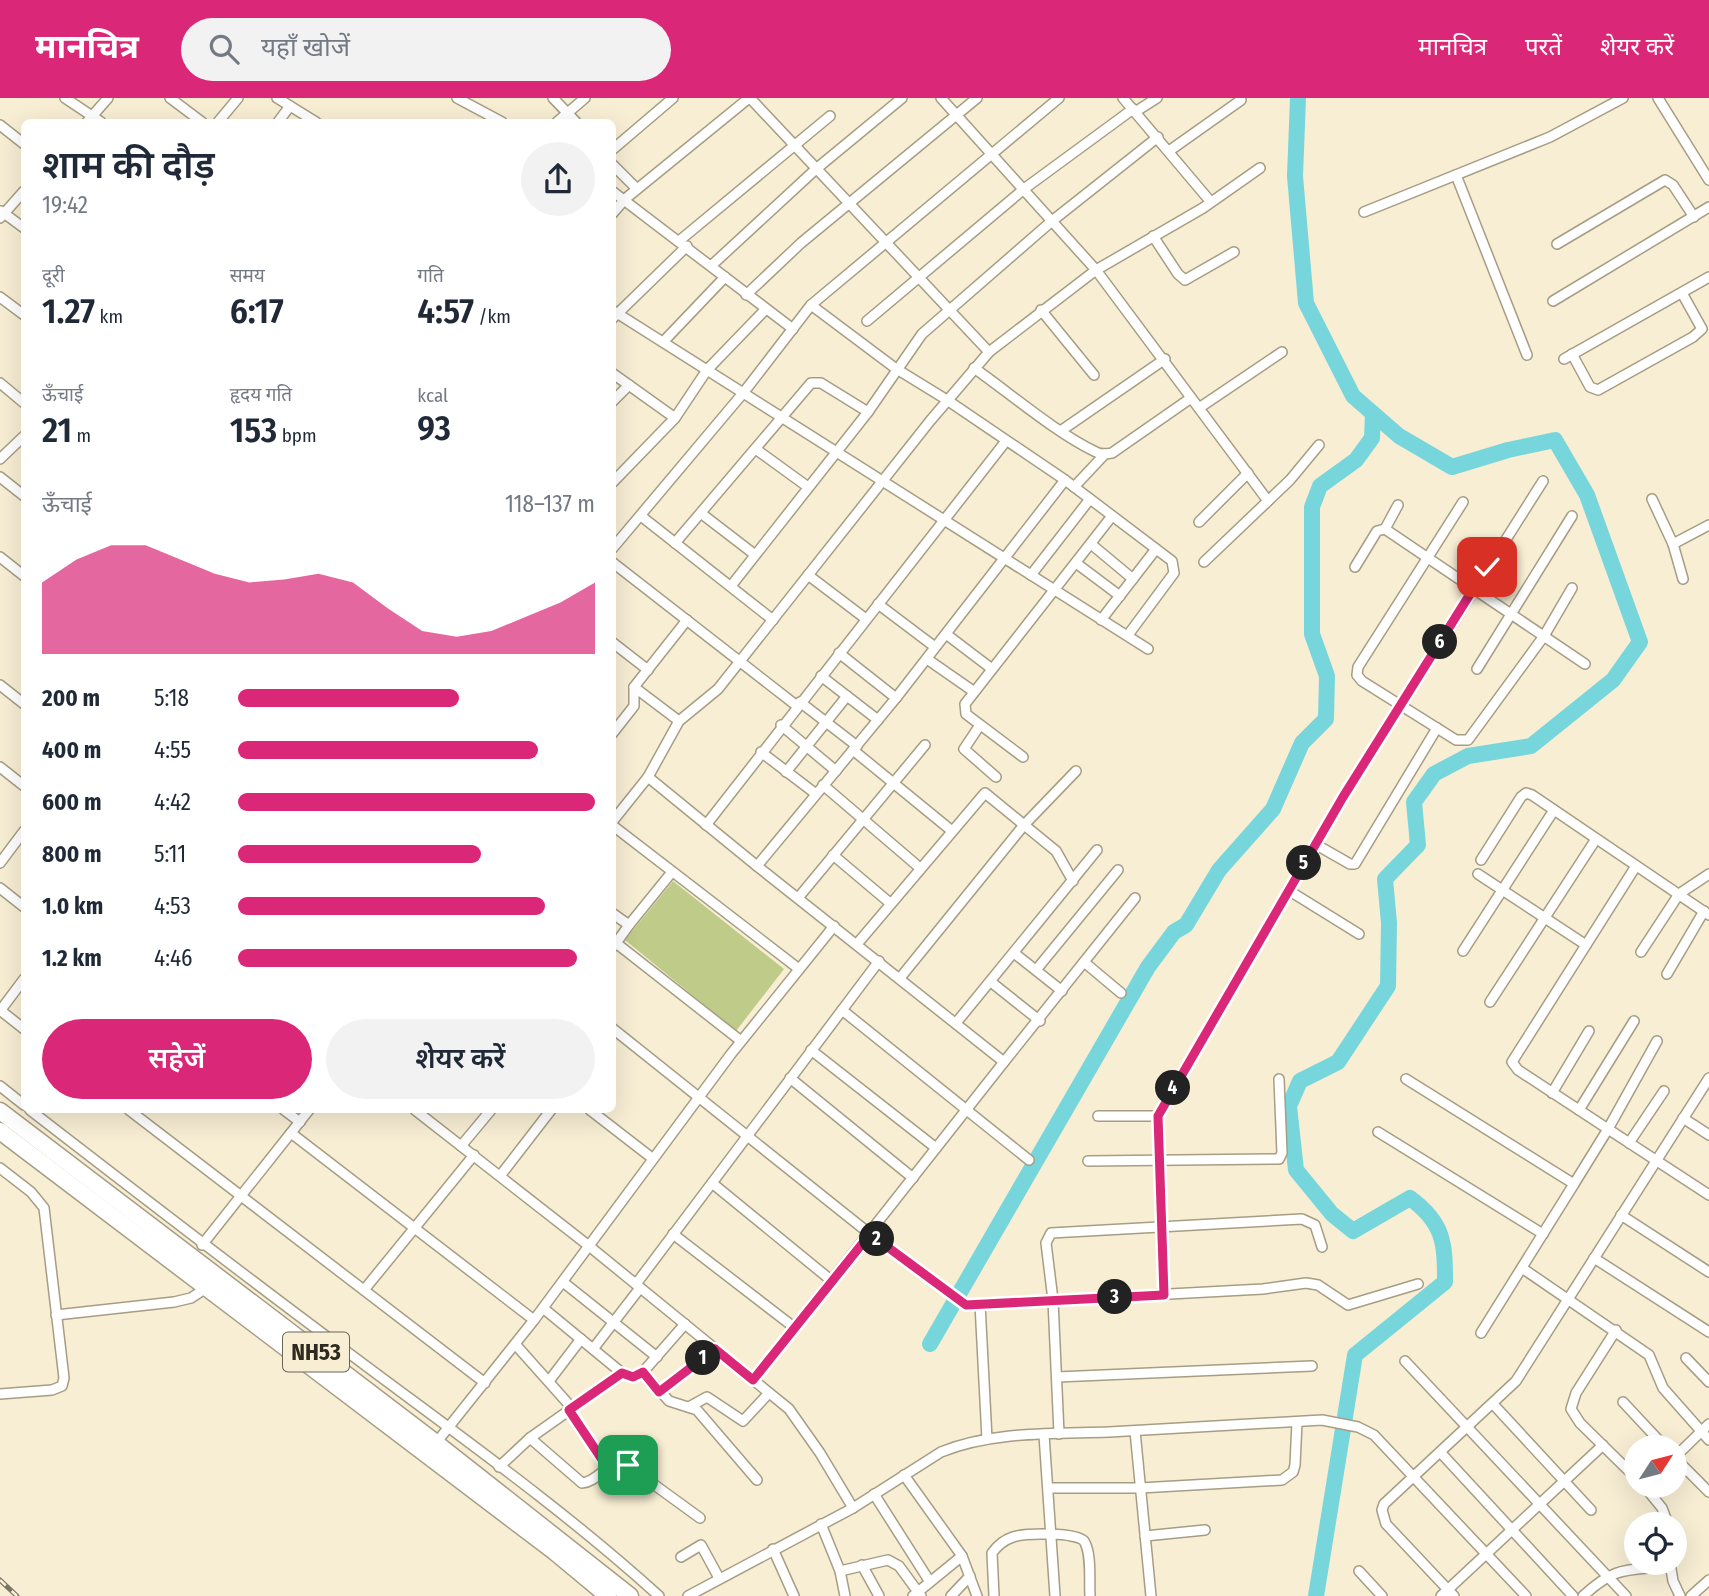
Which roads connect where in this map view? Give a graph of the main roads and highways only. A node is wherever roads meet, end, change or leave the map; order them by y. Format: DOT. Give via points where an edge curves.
graph roads {
  1 [pos="0,1111"];
  2 [pos="0,1131"];
  3 [pos="608,1596"];
  4 [pos="630,1596"];
  1 -- 4 [label="highway, NH53"];
  2 -- 3 [label="highway, NH53"];
}
